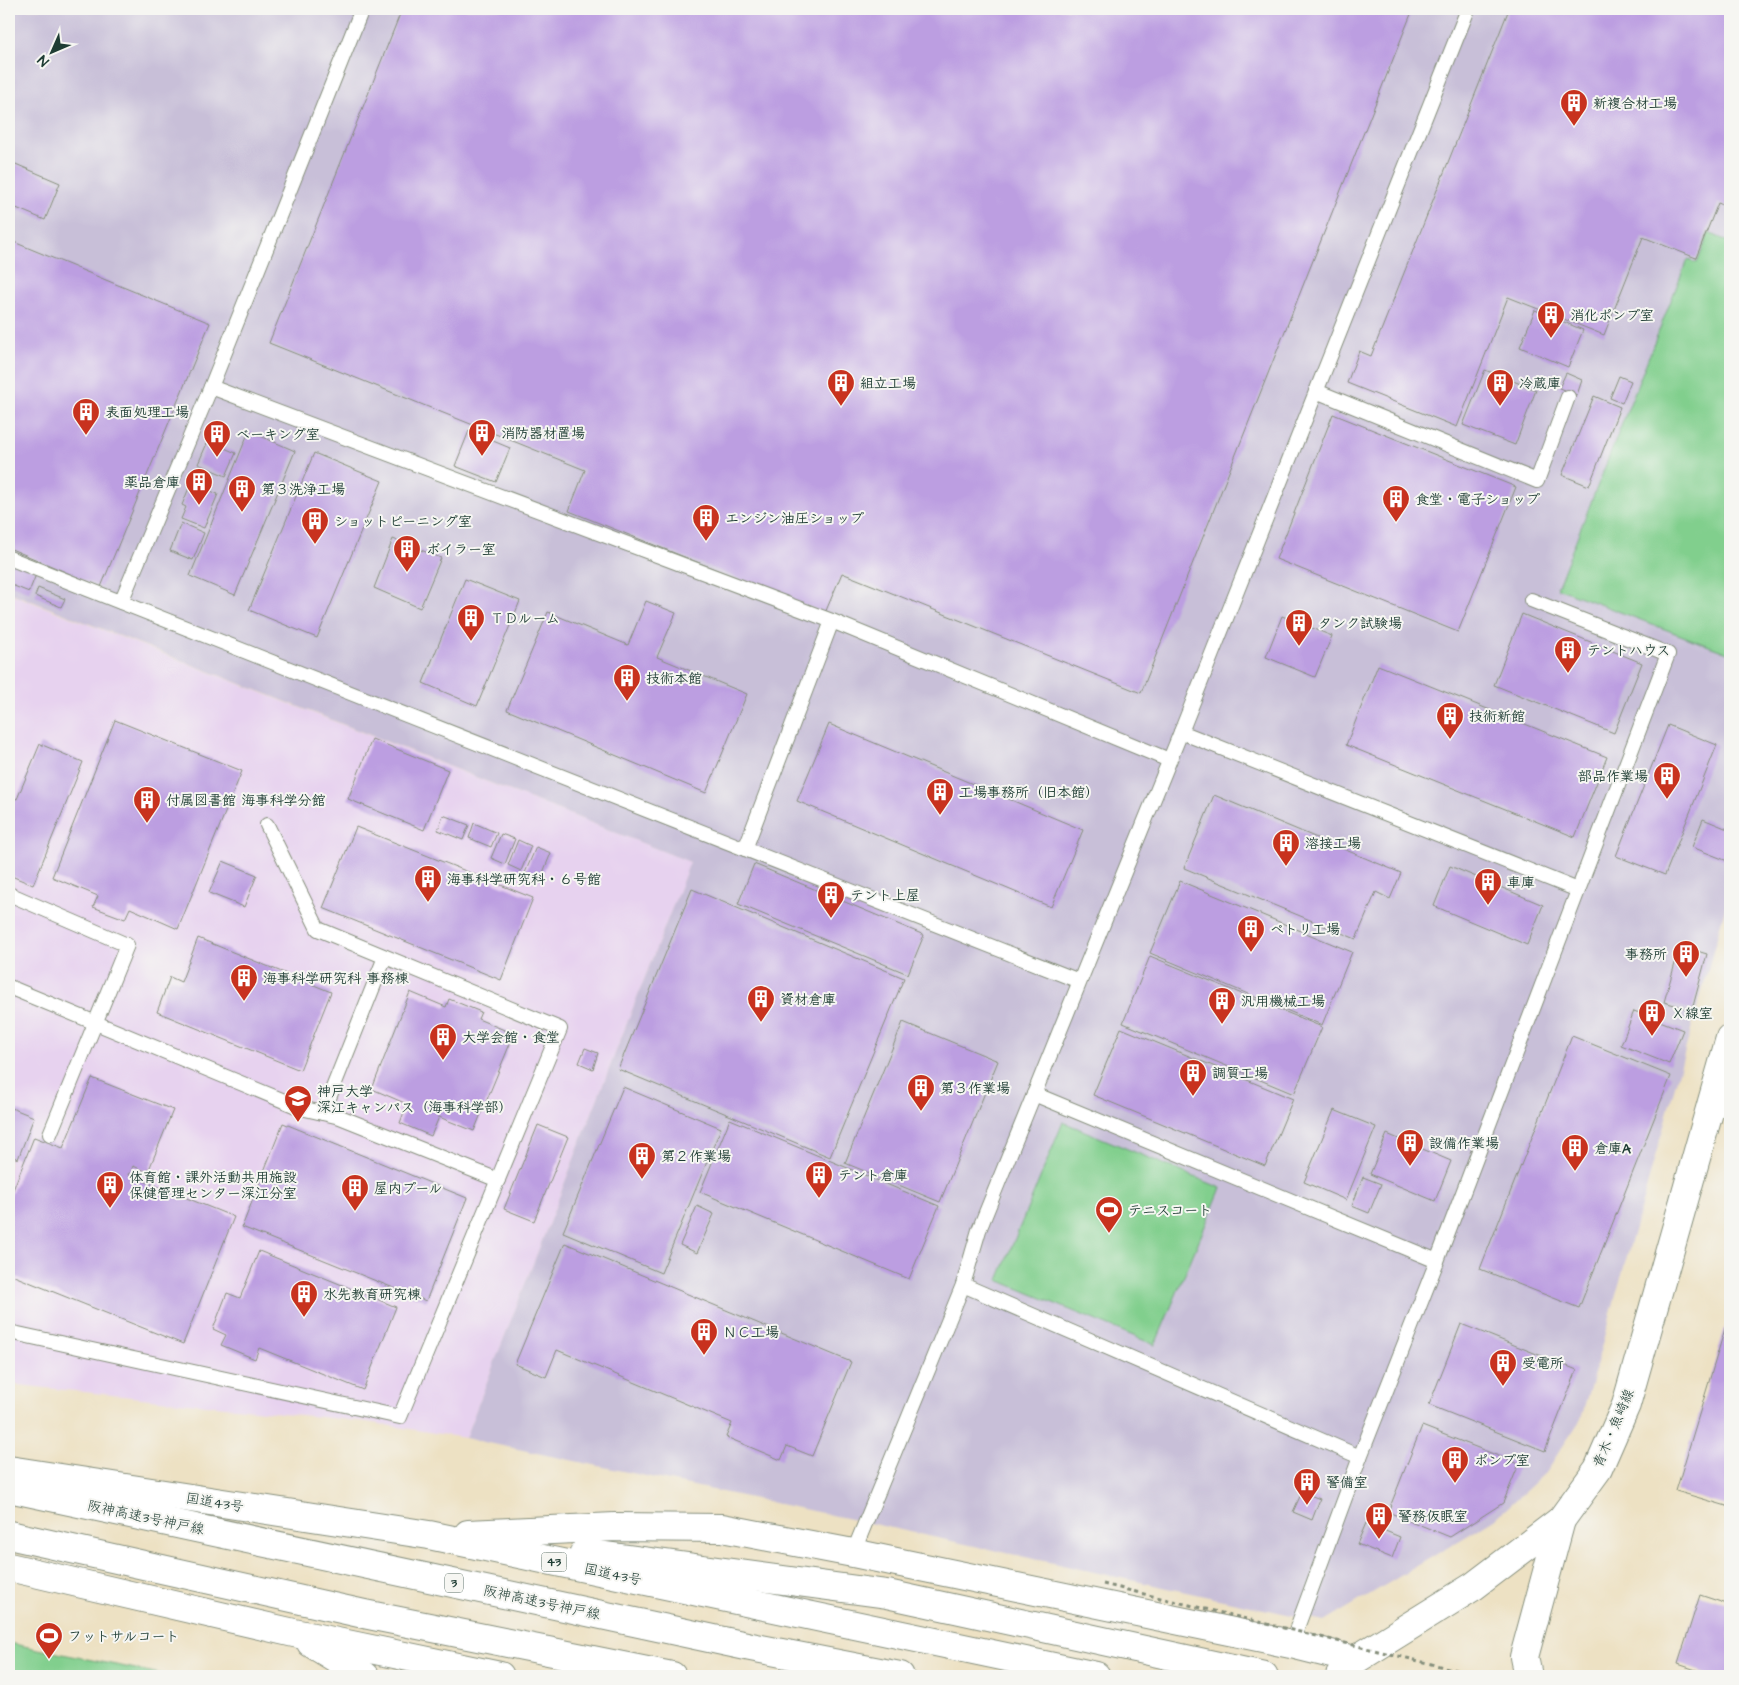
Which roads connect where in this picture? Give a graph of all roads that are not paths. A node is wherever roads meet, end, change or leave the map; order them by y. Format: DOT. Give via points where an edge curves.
graph roads {
  1 [pos="362,9"];
  2 [pos="1468,9"];
  3 [pos="210,387"];
  4 [pos="1316,391"];
  5 [pos="1568,398"];
  6 [pos="9,558"];
  7 [pos="1531,600"];
  8 [pos="121,602"];
  9 [pos="832,621"];
  10 [pos="1181,732"];
  11 [pos="1169,760"];
  12 [pos="267,825"];
  13 [pos="745,849"];
  14 [pos="1578,890"];
  15 [pos="9,894"];
  16 [pos="385,957"];
  17 [pos="1079,981"];
  18 [pos="9,987"];
  19 [pos="95,1023"];
  20 [pos="1730,1038"];
  21 [pos="1034,1094"];
  22 [pos="324,1113"];
  23 [pos="50,1134"];
  24 [pos="498,1180"];
  25 [pos="1438,1261"];
  26 [pos="963,1285"];
  27 [pos="9,1332"];
  28 [pos="1360,1457"];
  29 [pos="9,1470"];
  30 [pos="9,1488"];
  31 [pos="1561,1520"];
  32 [pos="9,1534"];
  33 [pos="429,1536"];
  34 [pos="853,1553"];
  35 [pos="9,1567"];
  36 [pos="294,1632"];
  37 [pos="1291,1644"];
  38 [pos="1348,1668"];
  39 [pos="366,1676"];
  40 [pos="500,1676"];
  41 [pos="672,1676"];
  42 [pos="900,1676"];
  43 [pos="1096,1676"];
  44 [pos="1264,1676"];
  45 [pos="1528,1676"];
  1 -- 3 [label="lane"];
  2 -- 4 [label="lane"];
  3 -- 8 [label="lane"];
  3 -- 9 [label="lane"];
  4 -- 5 [label="lane" via="1537,481"];
  4 -- 10 [label="lane"];
  6 -- 8 [label="lane"];
  7 -- 14 [label="lane" via="1668,654"];
  8 -- 13 [label="lane"];
  9 -- 11 [label="lane"];
  9 -- 13 [label="lane"];
  10 -- 11 [label="lane"];
  10 -- 14 [label="lane"];
  11 -- 17 [label="lane"];
  12 -- 16 [label="lane" via="318,929"];
  13 -- 17 [label="lane"];
  14 -- 25 [label="lane"];
  15 -- 19 [label="lane" via="127,945"];
  16 -- 22 [label="lane"];
  16 -- 24 [label="lane" via="560,1029"];
  17 -- 21 [label="lane"];
  18 -- 19 [label="lane"];
  19 -- 22 [label="lane" via="301,1108"];
  19 -- 23 [label="lane"];
  20 -- 31 [label="main road, 青木・魚崎線" via="1626,1405 1598,1469"];
  21 -- 25 [label="lane"];
  21 -- 26 [label="lane" via="979,1230"];
  22 -- 24 [label="lane"];
  24 -- 27 [label="lane" via="400,1418"];
  25 -- 28 [label="lane"];
  26 -- 28 [label="lane"];
  26 -- 34 [label="lane"];
  28 -- 37 [label="lane"];
  29 -- 33 [label="main road, 国道43号 / 43"];
  30 -- 42 [label="main road, 阪神高速3号神戸線 / 3"];
  31 -- 38 [label="main road, 青木・魚崎線" via="1474,1586"];
  31 -- 45 [label="main road" via="1524,1657"];
  32 -- 41 [label="main road" via="364,1614"];
  33 -- 34 [label="main road" via="615,1527 722,1528"];
  33 -- 43 [label="main road, 国道43号 / 43"];
  33 -- 44 [label="main road" via="623,1557 887,1594"];
  34 -- 37 [label="main road"];
  35 -- 36 [label="main road"];
  36 -- 39 [label="main road"];
  36 -- 40 [label="main road"];
  37 -- 38 [label="main road"];
}
